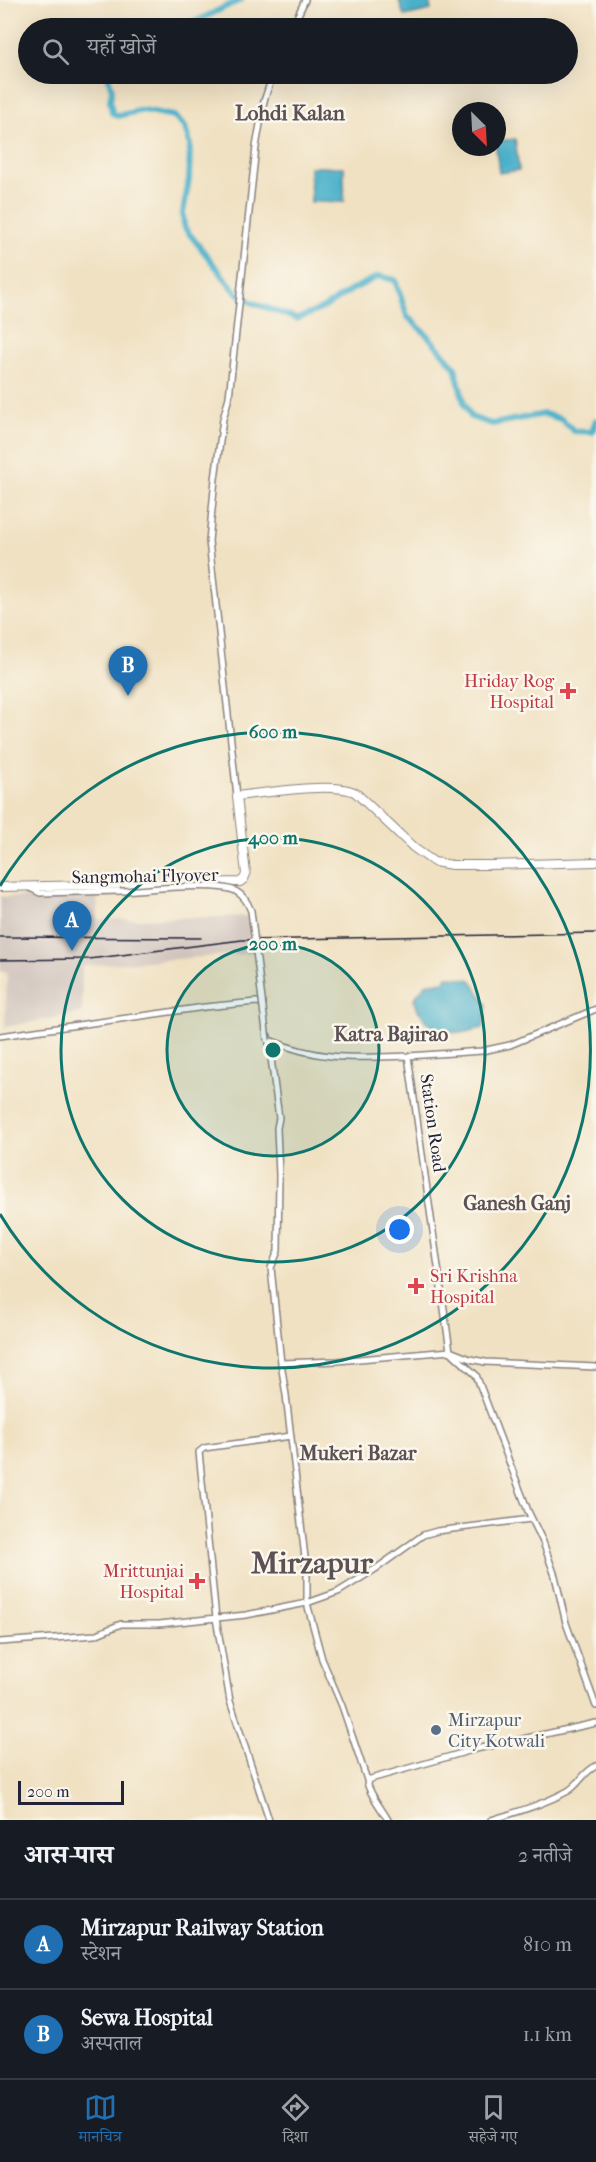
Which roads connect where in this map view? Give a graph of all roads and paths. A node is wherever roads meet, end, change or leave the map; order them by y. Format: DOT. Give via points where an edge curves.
graph roads {
  1 [pos="305,0"];
  2 [pos="297,18"];
  3 [pos="270,84"];
  4 [pos="237,796"];
  5 [pos="596,862"];
  6 [pos="0,887"];
  7 [pos="28,887"];
  8 [pos="596,1009"];
  9 [pos="0,1036"];
  10 [pos="268,1040"];
  11 [pos="408,1056"];
  12 [pos="450,1351"];
  13 [pos="485,1362"];
  14 [pos="281,1363"];
  15 [pos="596,1367"];
  16 [pos="476,1375"];
  17 [pos="291,1436"];
  18 [pos="531,1519"];
  19 [pos="308,1603"];
  20 [pos="216,1618"];
  21 [pos="0,1642"];
  22 [pos="596,1706"];
  23 [pos="596,1723"];
  24 [pos="596,1766"];
  25 [pos="367,1780"];
  26 [pos="269,1820"];
  27 [pos="388,1820"];
  28 [pos="492,1820"];
  1 -- 2 [label="street"];
  3 -- 4 [label="street" via="259,129 229,397 209,532"];
  4 -- 5 [label="highway" via="324,788 352,790 424,856 440,863"];
  4 -- 7 [label="highway" via="246,874 243,880"];
  6 -- 7 [label="highway"];
  7 -- 10 [label="street, Sangmohai Flyover, bridge" via="40,893 218,887 238,892 251,911"];
  8 -- 11 [label="street" via="510,1045"];
  9 -- 10 [label="street" via="256,1002 263,1003"];
  10 -- 11 [label="street, Station Road" via="328,1057"];
  10 -- 14 [label="street, Sangmohai Flyover" via="279,1175 278,1251 271,1268"];
  11 -- 12 [label="street, Station Road"];
  12 -- 13 [label="street"];
  12 -- 14 [label="street"];
  12 -- 16 [label="street"];
  13 -- 15 [label="street"];
  13 -- 16 [label="street"];
  14 -- 17 [label="street, Sangmohai Flyover"];
  16 -- 18 [label="street"];
  17 -- 19 [label="street, Sangmohai Flyover"];
  17 -- 20 [label="street" via="204,1448 199,1452"];
  18 -- 19 [label="street" via="423,1535 338,1592"];
  18 -- 22 [label="street" via="555,1576 566,1623"];
  19 -- 20 [label="street"];
  19 -- 25 [label="street, Sangmohai Flyover" via="322,1659"];
  20 -- 21 [label="street" via="121,1624 95,1635"];
  20 -- 26 [label="street" via="230,1701"];
  23 -- 25 [label="street" via="476,1749"];
  24 -- 28 [label="street" via="584,1772 569,1790"];
  25 -- 27 [label="street, Sangmohai Flyover" via="367,1787"];
}
